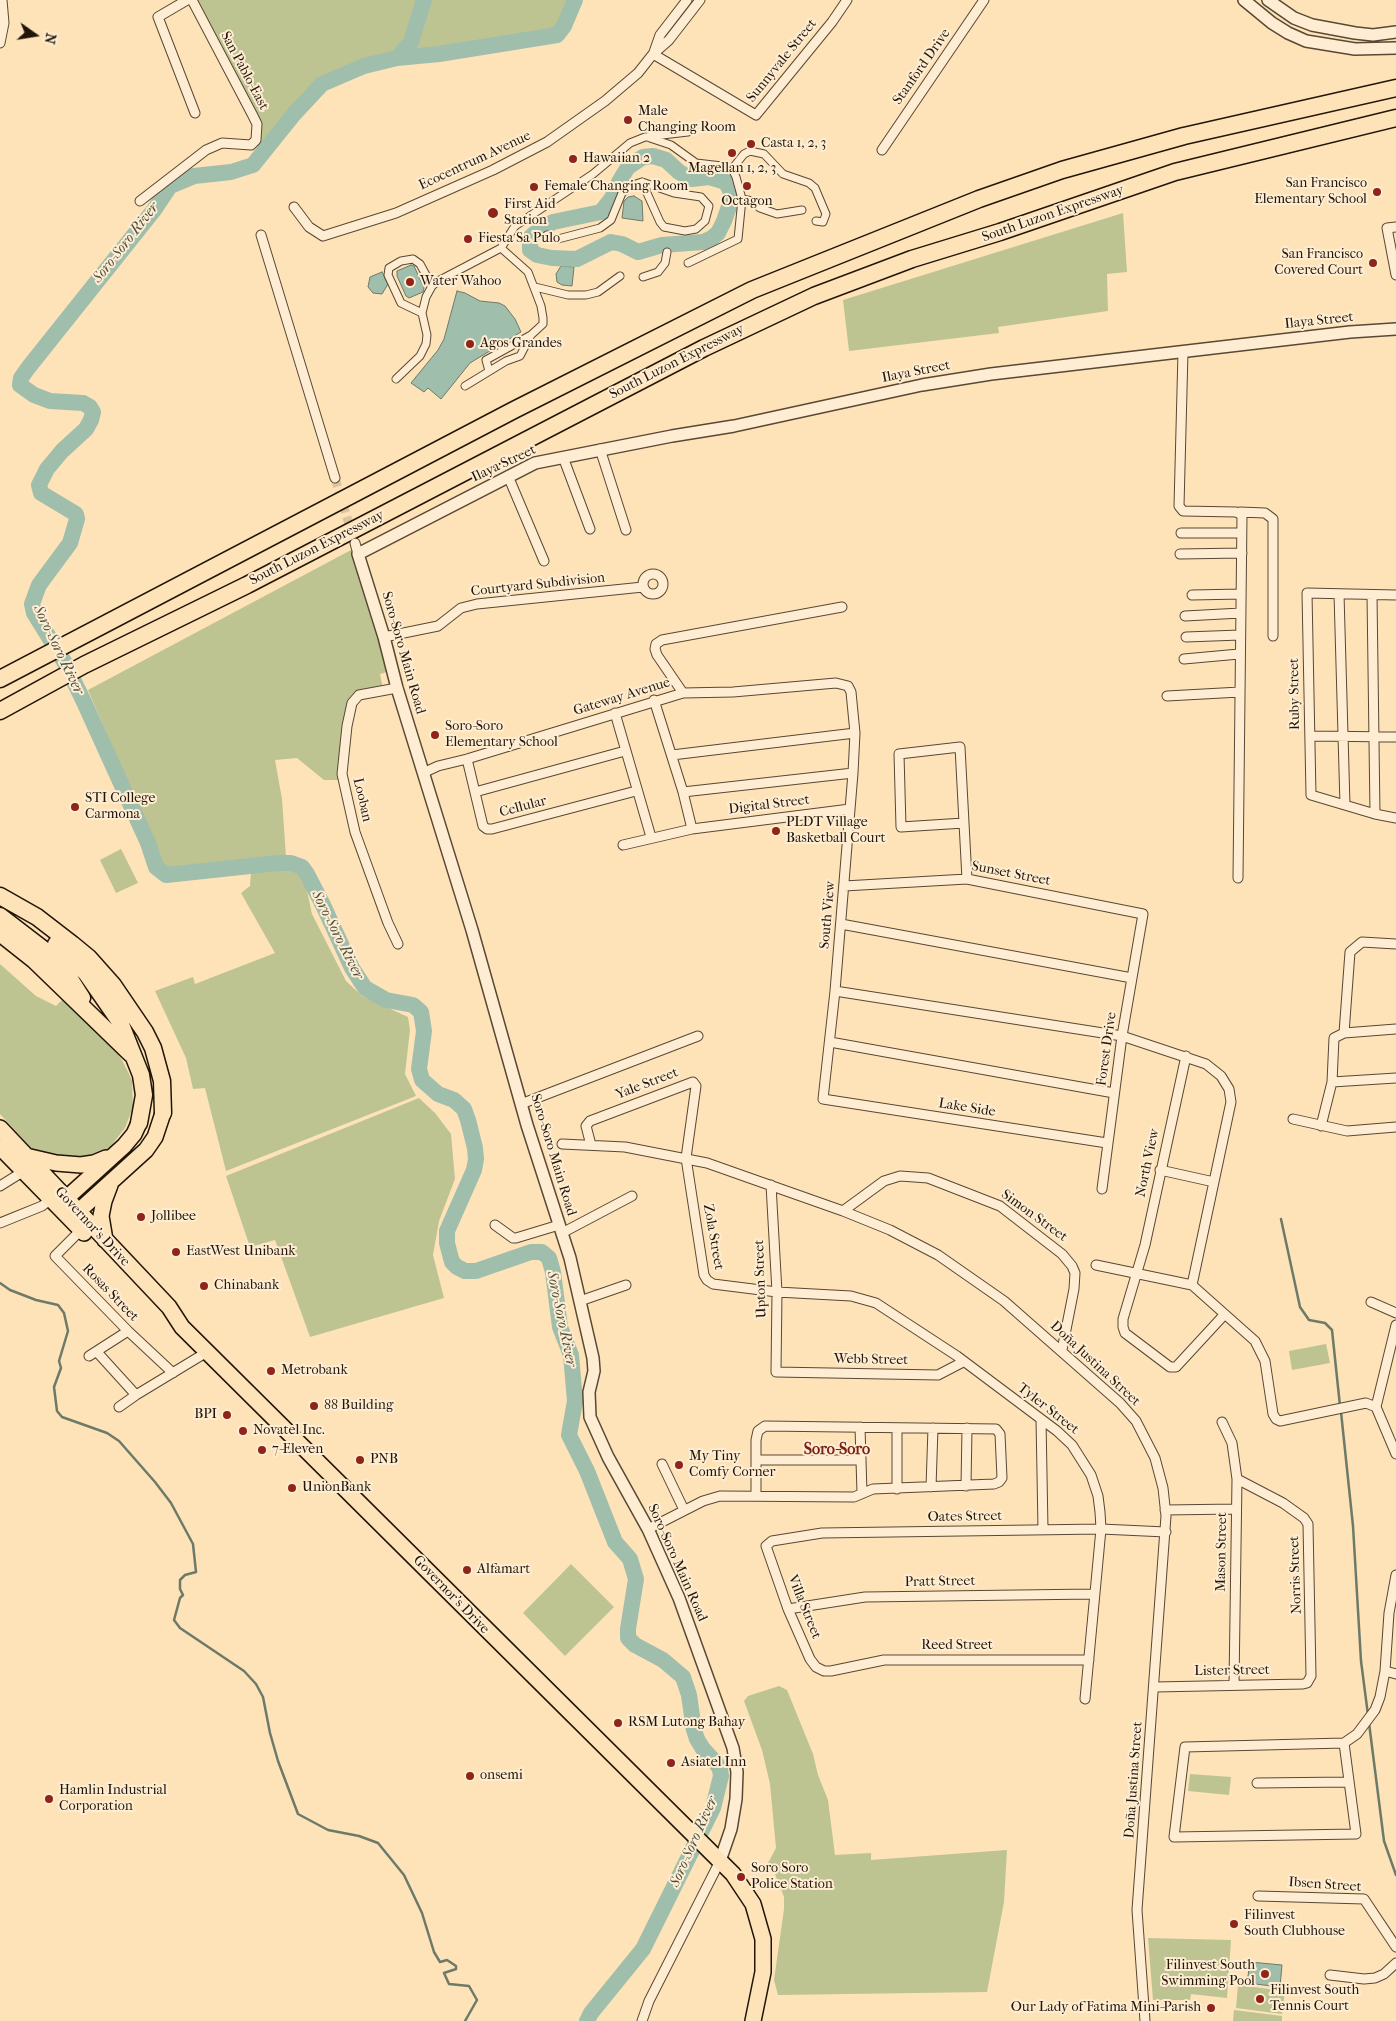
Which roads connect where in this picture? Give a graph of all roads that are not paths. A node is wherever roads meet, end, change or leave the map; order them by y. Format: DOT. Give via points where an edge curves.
graph roads {
  1 [pos="2,0"];
  2 [pos="186,0"];
  3 [pos="192,0"];
  4 [pos="687,0"];
  5 [pos="700,0"];
  6 [pos="847,0"];
  7 [pos="984,0"];
  8 [pos="1244,0"];
  9 [pos="1268,0"];
  10 [pos="1396,32"];
  11 [pos="0,43"];
  12 [pos="1396,48"];
  13 [pos="653,54"];
  14 [pos="1396,88"];
  15 [pos="195,112"];
  16 [pos="1396,118"];
  17 [pos="688,132"];
  18 [pos="645,137"];
  19 [pos="882,150"];
  20 [pos="732,169"];
  21 [pos="642,182"];
  22 [pos="742,199"];
  23 [pos="140,201"];
  24 [pos="294,207"];
  25 [pos="802,210"];
  26 [pos="816,221"];
  27 [pos="1396,227"];
  28 [pos="261,234"];
  29 [pos="547,235"];
  30 [pos="501,248"];
  31 [pos="667,252"];
  32 [pos="688,263"];
  33 [pos="1396,275"];
  34 [pos="620,276"];
  35 [pos="643,277"];
  36 [pos="432,286"];
  37 [pos="534,286"];
  38 [pos="422,313"];
  39 [pos="1396,329"];
  40 [pos="531,335"];
  41 [pos="1183,352"];
  42 [pos="489,371"];
  43 [pos="396,379"];
  44 [pos="465,386"];
  45 [pos="600,450"];
  46 [pos="562,457"];
  47 [pos="508,476"];
  48 [pos="335,478"];
  49 [pos="456,503"];
  50 [pos="1240,512"];
  51 [pos="590,528"];
  52 [pos="626,530"];
  53 [pos="1181,533"];
  54 [pos="1241,534"];
  55 [pos="1242,552"];
  56 [pos="1180,554"];
  57 [pos="544,561"];
  58 [pos="644,587"];
  59 [pos="1240,594"];
  60 [pos="1338,594"];
  61 [pos="1192,595"];
  62 [pos="1372,595"];
  63 [pos="1396,595"];
  64 [pos="842,607"];
  65 [pos="1241,613"];
  66 [pos="1185,616"];
  67 [pos="1240,635"];
  68 [pos="1273,636"];
  69 [pos="384,637"];
  70 [pos="1186,637"];
  71 [pos="1239,654"];
  72 [pos="1184,659"];
  73 [pos="27,665"];
  74 [pos="0,670"];
  75 [pos="0,679"];
  76 [pos="396,688"];
  77 [pos="1240,692"];
  78 [pos="683,693"];
  79 [pos="1167,696"];
  80 [pos="654,700"];
  81 [pos="0,711"];
  82 [pos="615,712"];
  83 [pos="855,733"];
  84 [pos="1310,736"];
  85 [pos="1343,737"];
  86 [pos="1396,737"];
  87 [pos="1374,738"];
  88 [pos="626,751"];
  89 [pos="672,755"];
  90 [pos="467,759"];
  91 [pos="423,772"];
  92 [pos="853,773"];
  93 [pos="636,791"];
  94 [pos="475,792"];
  95 [pos="683,792"];
  96 [pos="1345,805"];
  97 [pos="850,809"];
  98 [pos="1375,814"];
  99 [pos="1396,818"];
  100 [pos="964,823"];
  101 [pos="692,829"];
  102 [pos="651,837"];
  103 [pos="623,845"];
  104 [pos="1238,878"];
  105 [pos="967,879"];
  106 [pos="844,886"];
  107 [pos="0,896"];
  108 [pos="0,907"];
  109 [pos="1143,914"];
  110 [pos="0,916"];
  111 [pos="841,924"];
  112 [pos="0,933"];
  113 [pos="398,944"];
  114 [pos="1396,944"];
  115 [pos="1132,978"];
  116 [pos="835,991"];
  117 [pos="95,1021"];
  118 [pos="1396,1029"];
  119 [pos="1344,1033"];
  120 [pos="698,1036"];
  121 [pos="1122,1036"];
  122 [pos="830,1042"];
  123 [pos="1186,1056"];
  124 [pos="134,1058"];
  125 [pos="1396,1078"];
  126 [pos="1332,1082"];
  127 [pos="1114,1093"];
  128 [pos="823,1099"];
  129 [pos="521,1104"];
  130 [pos="163,1113"];
  131 [pos="1293,1119"];
  132 [pos="139,1123"];
  133 [pos="1321,1126"];
  134 [pos="1396,1127"];
  135 [pos="0,1128"];
  136 [pos="1107,1143"];
  137 [pos="562,1144"];
  138 [pos="591,1145"];
  139 [pos="0,1147"];
  140 [pos="115,1155"];
  141 [pos="686,1158"];
  142 [pos="25,1164"];
  143 [pos="1160,1170"];
  144 [pos="112,1181"];
  145 [pos="1214,1182"];
  146 [pos="771,1185"];
  147 [pos="0,1186"];
  148 [pos="1102,1189"];
  149 [pos="632,1196"];
  150 [pos="58,1202"];
  151 [pos="843,1211"];
  152 [pos="74,1215"];
  153 [pos="0,1223"];
  154 [pos="496,1226"];
  155 [pos="561,1229"];
  156 [pos="81,1230"];
  157 [pos="107,1243"];
  158 [pos="1096,1265"];
  159 [pos="1136,1274"];
  160 [pos="626,1285"];
  161 [pos="1192,1285"];
  162 [pos="776,1292"];
  163 [pos="580,1301"];
  164 [pos="1371,1302"];
  165 [pos="1396,1312"];
  166 [pos="1224,1315"];
  167 [pos="1396,1325"];
  168 [pos="182,1328"];
  169 [pos="128,1331"];
  170 [pos="1062,1350"];
  171 [pos="207,1352"];
  172 [pos="963,1362"];
  173 [pos="776,1372"];
  174 [pos="173,1373"];
  175 [pos="136,1395"];
  176 [pos="119,1407"];
  177 [pos="1376,1407"];
  178 [pos="1041,1419"];
  179 [pos="1222,1422"];
  180 [pos="860,1427"];
  181 [pos="897,1428"];
  182 [pos="933,1428"];
  183 [pos="967,1428"];
  184 [pos="1396,1454"];
  185 [pos="756,1460"];
  186 [pos="861,1460"];
  187 [pos="662,1464"];
  188 [pos="1237,1479"];
  189 [pos="966,1486"];
  190 [pos="931,1487"];
  191 [pos="897,1489"];
  192 [pos="862,1493"];
  193 [pos="756,1496"];
  194 [pos="1236,1509"];
  195 [pos="684,1510"];
  196 [pos="1165,1510"];
  197 [pos="1101,1528"];
  198 [pos="648,1529"];
  199 [pos="1043,1529"];
  200 [pos="1166,1532"];
  201 [pos="767,1544"];
  202 [pos="1396,1575"];
  203 [pos="1094,1594"];
  204 [pos="788,1609"];
  205 [pos="1089,1660"];
  206 [pos="827,1671"];
  207 [pos="1385,1671"];
  208 [pos="1396,1674"];
  209 [pos="1310,1680"];
  210 [pos="1234,1684"];
  211 [pos="1155,1686"];
  212 [pos="1085,1699"];
  213 [pos="1344,1742"];
  214 [pos="1350,1782"];
  215 [pos="1257,1783"];
  216 [pos="717,1857"];
  217 [pos="1258,1896"];
  218 [pos="1396,1947"];
  219 [pos="1396,1962"];
  220 [pos="1330,1975"];
  221 [pos="642,2021"];
  222 [pos="753,2021"];
  223 [pos="1145,2021"];
  1 -- 11 [label="street" via="4,23"];
  2 -- 15 [label="street" via="158,18"];
  3 -- 23 [label="street, San Pablo-East" via="257,124 256,140 251,146 222,144 206,150"];
  4 -- 13 [label="street, Ecocentrum Avenue" via="660,35"];
  5 -- 13 [label="street, Ecocentrum Avenue" via="669,40"];
  6 -- 13 [label="street, Sunnyvale Street" via="756,115"];
  7 -- 19 [label="street, Stanford Drive"];
  8 -- 12 [label="street" via="1272,23 1306,41 1355,49"];
  9 -- 10 [label="street" via="1294,18 1312,25 1373,35"];
  13 -- 24 [label="street, Ecocentrum Avenue" via="638,73 605,101 547,142 396,213 323,236 309,227"];
  14 -- 73 [label="highway" via="1184,136 1062,170 786,275 574,379"];
  16 -- 81 [label="highway, South Luzon Expressway" via="1175,172 912,259 814,296 704,348 256,580 52,681"];
  17 -- 18 [label="street"];
  18 -- 20 [label="street" via="671,145 696,163"];
  18 -- 30 [label="street" via="630,143 593,174 515,226"];
  20 -- 22 [label="street"];
  20 -- 26 [label="street" via="750,151 764,154 783,174 810,183 815,188 826,214 823,222"];
  21 -- 21 [label="street" via="664,227 685,231 696,229 705,221 709,206 701,197 674,193"];
  21 -- 29 [label="street" via="622,193 611,220 600,228 558,239"];
  22 -- 25 [label="street" via="777,214"];
  22 -- 32 [label="street" via="738,239"];
  27 -- 33 [label="street" via="1387,228"];
  28 -- 48 [label="street"];
  30 -- 36 [label="street"];
  30 -- 37 [label="street" via="528,272"];
  31 -- 35 [label="street" via="665,263 658,272"];
  34 -- 37 [label="street" via="598,292 586,295 568,295"];
  36 -- 38 [label="street"];
  36 -- 38 [label="street" via="420,264 413,259 389,268 388,275 401,303"];
  37 -- 40 [label="street" via="543,318 542,324"];
  38 -- 43 [label="street" via="426,344 420,356"];
  39 -- 41 [label="street, Ilaya Street"];
  40 -- 42 [label="street" via="520,356"];
  40 -- 42 [label="street" via="486,360"];
  41 -- 45 [label="street, Ilaya Street" via="922,385 734,426"];
  41 -- 50 [label="street" via="1179,506 1183,511"];
  42 -- 44 [label="street"];
  45 -- 46 [label="street, Ilaya Street"];
  45 -- 52 [label="street"];
  46 -- 47 [label="street, Ilaya Street" via="535,463"];
  46 -- 51 [label="street"];
  47 -- 49 [label="street, Ilaya Street"];
  47 -- 57 [label="street"];
  49 -- 69 [label="street, Soro-Soro Main Road" via="357,549"];
  50 -- 54 [label="street"];
  50 -- 68 [label="street" via="1265,513 1273,519"];
  53 -- 54 [label="street"];
  54 -- 55 [label="street"];
  55 -- 56 [label="street"];
  55 -- 59 [label="street"];
  58 -- 69 [label="street, Courtyard Subdivision" via="477,604 460,608 438,626"];
  59 -- 61 [label="street"];
  59 -- 65 [label="street"];
  60 -- 62 [label="street"];
  60 -- 84 [label="street, Ruby Street" via="1307,593"];
  60 -- 85 [label="street"];
  62 -- 63 [label="street"];
  62 -- 87 [label="street"];
  64 -- 78 [label="street" via="662,640 656,644 657,655"];
  65 -- 66 [label="street"];
  65 -- 67 [label="street"];
  67 -- 70 [label="street"];
  67 -- 71 [label="street"];
  69 -- 76 [label="street, Soro-Soro Main Road"];
  71 -- 72 [label="street"];
  71 -- 77 [label="street"];
  73 -- 74 [label="highway"];
  73 -- 75 [label="highway"];
  76 -- 91 [label="street, Soro-Soro Main Road"];
  76 -- 113 [label="street, Looban" via="359,695 352,703 342,774 355,832"];
  77 -- 79 [label="street"];
  77 -- 104 [label="street"];
  78 -- 80 [label="street, Gateway Avenue"];
  78 -- 83 [label="street, Gateway Avenue" via="843,684 852,692"];
  80 -- 82 [label="street, Gateway Avenue"];
  80 -- 89 [label="street"];
  82 -- 88 [label="street"];
  82 -- 90 [label="street, Gateway Avenue"];
  83 -- 89 [label="street"];
  83 -- 92 [label="street, South View"];
  84 -- 85 [label="street"];
  84 -- 96 [label="street, Ruby Street" via="1311,795"];
  85 -- 87 [label="street"];
  85 -- 96 [label="street"];
  86 -- 87 [label="street"];
  87 -- 98 [label="street"];
  88 -- 93 [label="street"];
  88 -- 94 [label="street"];
  89 -- 95 [label="street"];
  90 -- 91 [label="street, Gateway Avenue"];
  90 -- 94 [label="street, Cellular"];
  91 -- 129 [label="street, Soro-Soro Main Road"];
  92 -- 95 [label="street"];
  92 -- 97 [label="street, South View"];
  93 -- 94 [label="street, Cellular" via="492,829 483,826"];
  93 -- 102 [label="street"];
  95 -- 101 [label="street"];
  96 -- 98 [label="street"];
  97 -- 101 [label="street, Digital Street"];
  97 -- 106 [label="street, South View"];
  98 -- 99 [label="street"];
  100 -- 100 [label="street" via="960,747 899,754 901,827"];
  100 -- 105 [label="street"];
  101 -- 102 [label="street, Digital Street"];
  102 -- 103 [label="street, Digital Street"];
  105 -- 106 [label="street, Sunset Street"];
  105 -- 109 [label="street, Sunset Street"];
  106 -- 111 [label="street, South View"];
  107 -- 130 [label="highway" via="36,917 81,951 113,985 153,1048 162,1081"];
  108 -- 124 [label="highway" via="28,921 84,971 120,1022"];
  109 -- 115 [label="street, Forest Drive"];
  110 -- 117 [label="highway" via="63,968"];
  111 -- 115 [label="street"];
  111 -- 116 [label="street, South View"];
  112 -- 117 [label="highway" via="34,960"];
  114 -- 119 [label="street" via="1362,942 1350,952"];
  115 -- 121 [label="street, Forest Drive"];
  116 -- 121 [label="street"];
  116 -- 122 [label="street, South View"];
  117 -- 124 [label="highway"];
  118 -- 119 [label="street"];
  119 -- 126 [label="street" via="1334,1038"];
  120 -- 129 [label="street"];
  121 -- 123 [label="street"];
  121 -- 127 [label="street, Forest Drive"];
  122 -- 127 [label="street"];
  122 -- 128 [label="street, South View"];
  123 -- 143 [label="street, North View"];
  123 -- 145 [label="street" via="1206,1064 1221,1076 1232,1102"];
  124 -- 132 [label="highway" via="143,1085"];
  125 -- 126 [label="street"];
  126 -- 133 [label="street"];
  127 -- 136 [label="street, Forest Drive"];
  128 -- 136 [label="street, Lake Side"];
  129 -- 155 [label="street, Soro-Soro Main Road"];
  130 -- 144 [label="highway" via="150,1144"];
  131 -- 133 [label="street"];
  132 -- 140 [label="highway"];
  133 -- 134 [label="street" via="1347,1131"];
  135 -- 142 [label="highway, Governor's Drive"];
  136 -- 148 [label="street, Forest Drive"];
  137 -- 138 [label="street, Doña Justina Street"];
  138 -- 141 [label="street, Doña Justina Street" via="625,1147"];
  138 -- 141 [label="street, Yale Street" via="586,1126 590,1121 693,1082 696,1086"];
  139 -- 142 [label="highway, Governor's Drive"];
  140 -- 142 [label="highway" via="82,1165"];
  140 -- 150 [label="highway"];
  141 -- 146 [label="street, Doña Justina Street"];
  141 -- 162 [label="street, Zola Street" via="707,1280 713,1284"];
  142 -- 147 [label="street"];
  142 -- 150 [label="highway, Governor's Drive"];
  143 -- 145 [label="street"];
  143 -- 159 [label="street, North View"];
  144 -- 152 [label="highway"];
  144 -- 157 [label="highway" via="101,1216"];
  145 -- 161 [label="street"];
  146 -- 151 [label="street, Doña Justina Street"];
  146 -- 162 [label="street, Upton Street"];
  149 -- 155 [label="street"];
  150 -- 152 [label="highway, Governor's Drive"];
  150 -- 153 [label="street"];
  151 -- 170 [label="street, Doña Justina Street" via="890,1230 952,1264 1004,1300"];
  151 -- 170 [label="street, Simon Street" via="884,1181 900,1176 928,1178 1000,1206 1062,1254 1072,1266 1074,1289"];
  152 -- 156 [label="highway, Governor's Drive"];
  152 -- 157 [label="highway, Governor's Drive"];
  154 -- 155 [label="street" via="513,1238"];
  155 -- 163 [label="street, Soro-Soro Main Road"];
  156 -- 168 [label="highway, Governor's Drive" via="162,1314"];
  156 -- 169 [label="street, Rosas Street" via="55,1256"];
  157 -- 168 [label="highway, Governor's Drive" via="169,1307"];
  158 -- 159 [label="street"];
  159 -- 161 [label="street"];
  159 -- 166 [label="street, North View" via="1122,1327 1125,1333 1170,1367 1181,1364"];
  160 -- 163 [label="street"];
  161 -- 166 [label="street"];
  162 -- 172 [label="street, Tyler Street" via="869,1300"];
  162 -- 173 [label="street, Upton Street"];
  163 -- 198 [label="street, Soro-Soro Main Road" via="593,1358 590,1417"];
  164 -- 165 [label="street"];
  166 -- 177 [label="street" via="1255,1341 1264,1361 1276,1419 1280,1421 1366,1403"];
  167 -- 177 [label="street"];
  168 -- 171 [label="highway, Governor's Drive"];
  169 -- 174 [label="street, Rosas Street"];
  169 -- 175 [label="street" via="93,1354"];
  170 -- 196 [label="street, Doña Justina Street" via="1136,1421 1155,1458"];
  171 -- 174 [label="street"];
  171 -- 216 [label="highway, Governor's Drive"];
  172 -- 173 [label="street, Webb Street" via="938,1375"];
  172 -- 178 [label="street, Tyler Street"];
  174 -- 175 [label="street"];
  175 -- 176 [label="street"];
  177 -- 184 [label="street"];
  178 -- 197 [label="street, Tyler Street" via="1068,1440 1086,1464 1098,1496"];
  178 -- 199 [label="street"];
  179 -- 188 [label="street, Mason Street" via="1232,1443"];
  180 -- 181 [label="street"];
  180 -- 185 [label="street" via="762,1427 757,1435"];
  180 -- 186 [label="street"];
  181 -- 182 [label="street"];
  181 -- 191 [label="street"];
  182 -- 183 [label="street"];
  182 -- 190 [label="street"];
  183 -- 189 [label="street"];
  183 -- 189 [label="street" via="999,1430 1003,1474 999,1482"];
  185 -- 186 [label="street"];
  185 -- 193 [label="street"];
  186 -- 192 [label="street"];
  187 -- 195 [label="street"];
  188 -- 194 [label="street, Mason Street"];
  188 -- 209 [label="street, Norris Street" via="1283,1503 1308,1524"];
  189 -- 190 [label="street"];
  190 -- 191 [label="street"];
  191 -- 192 [label="street"];
  192 -- 193 [label="street" via="854,1497"];
  193 -- 195 [label="street" via="710,1498"];
  194 -- 196 [label="street"];
  194 -- 210 [label="street, Mason Street"];
  195 -- 198 [label="street"];
  196 -- 200 [label="street, Doña Justina Street"];
  197 -- 199 [label="street, Oates Street"];
  197 -- 200 [label="street, Oates Street"];
  197 -- 203 [label="street, Tyler Street"];
  198 -- 216 [label="street, Soro-Soro Main Road" via="679,1598 733,1748 737,1772 736,1800 730,1830"];
  199 -- 201 [label="street, Oates Street" via="822,1533"];
  200 -- 211 [label="street, Doña Justina Street"];
  201 -- 204 [label="street, Villa Street"];
  202 -- 207 [label="street"];
  203 -- 204 [label="street, Pratt Street" via="865,1597"];
  203 -- 205 [label="street, Tyler Street"];
  204 -- 206 [label="street, Villa Street" via="810,1659 816,1667"];
  205 -- 206 [label="street, Reed Street" via="884,1660"];
  205 -- 212 [label="street, Tyler Street"];
  207 -- 208 [label="street"];
  207 -- 213 [label="street" via="1375,1710 1357,1734"];
  209 -- 210 [label="street, Lister Street" via="1303,1684"];
  210 -- 211 [label="street, Lister Street"];
  211 -- 223 [label="street, Doña Justina Street" via="1137,1910"];
  213 -- 214 [label="street"];
  213 -- 214 [label="street" via="1185,1747 1174,1837 1356,1834"];
  214 -- 215 [label="street"];
  216 -- 221 [label="street"];
  216 -- 222 [label="highway, Governor's Drive" via="744,1889 761,1931 763,1972"];
  217 -- 218 [label="street, Ibsen Street" via="1364,1899"];
  219 -- 220 [label="street" via="1375,1978"];
}
